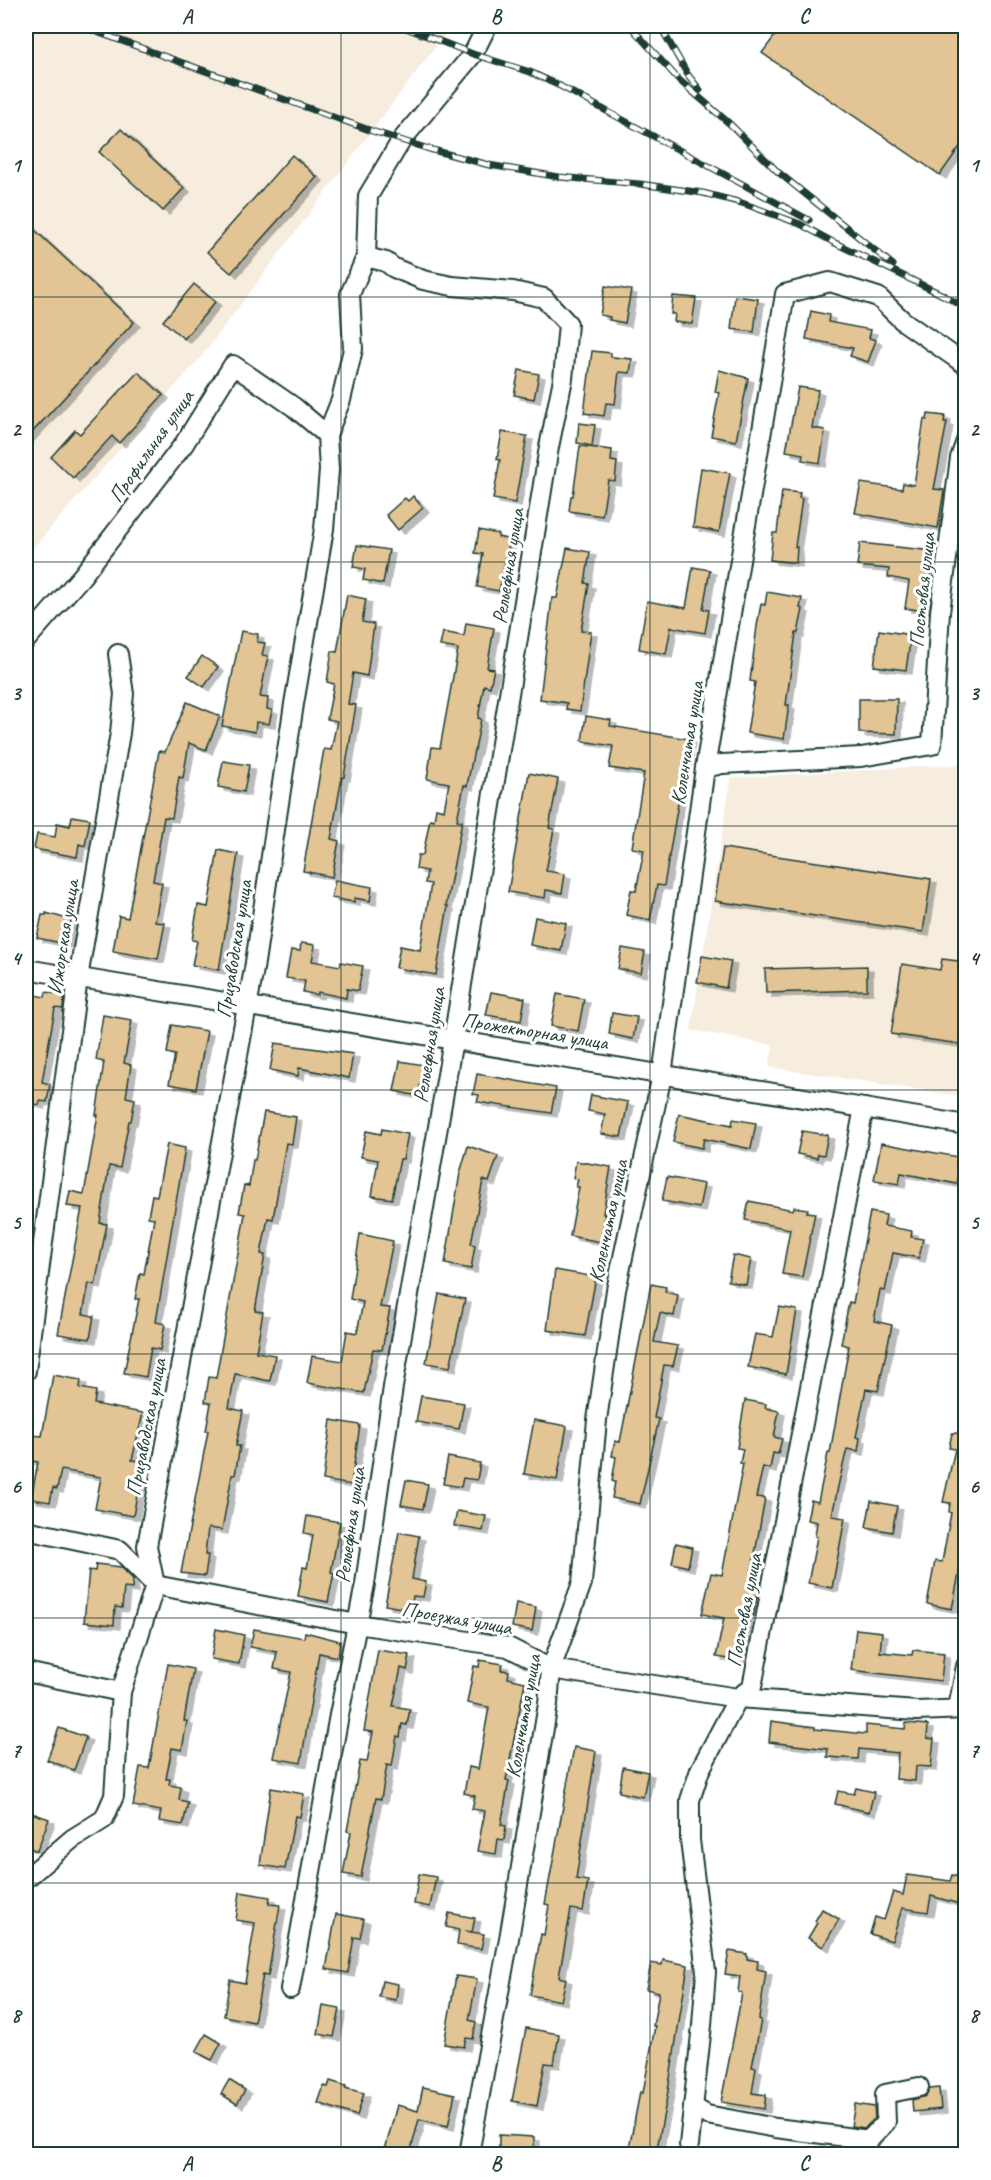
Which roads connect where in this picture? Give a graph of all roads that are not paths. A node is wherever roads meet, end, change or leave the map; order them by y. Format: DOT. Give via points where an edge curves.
graph roads {
  1 [pos="487,26"];
  2 [pos="366,257"];
  3 [pos="966,365"];
  4 [pos="327,435"];
  5 [pos="966,441"];
  6 [pos="26,640"];
  7 [pos="118,654"];
  8 [pos="705,768"];
  9 [pos="26,969"];
  10 [pos="78,978"];
  11 [pos="248,1006"];
  12 [pos="453,1040"];
  13 [pos="662,1075"];
  14 [pos="864,1108"];
  15 [pos="966,1125"];
  16 [pos="26,1371"];
  17 [pos="26,1530"];
  18 [pos="155,1585"];
  19 [pos="357,1624"];
  20 [pos="966,1666"];
  21 [pos="551,1669"];
  22 [pos="26,1672"];
  23 [pos="121,1692"];
  24 [pos="738,1698"];
  25 [pos="962,1708"];
  26 [pos="29,1876"];
  27 [pos="290,1989"];
  28 [pos="919,2087"];
  29 [pos="693,2107"];
  30 [pos="689,2145"];
  31 [pos="469,2154"];
  1 -- 2 [label="street, Призаводская улица" via="473,54 401,141 368,196"];
  2 -- 4 [label="street, Призаводская улица" via="350,294 353,349 341,400"];
  2 -- 12 [label="street, Рельефная улица" via="423,280 544,298 568,324 563,379"];
  3 -- 8 [label="street, Коленчатая улица" via="903,321 878,297 830,282 785,294"];
  4 -- 6 [label="street, Профильная улица" via="233,364 184,444 82,576"];
  4 -- 11 [label="street, Призаводская улица" via="329,470 324,529"];
  5 -- 8 [label="street, Постовая улица" via="960,458 940,612 932,745 861,757"];
  7 -- 10 [label="street, Ижорская улица" via="124,694 120,733"];
  8 -- 13 [label="street, Коленчатая улица"];
  9 -- 10 [label="street, Прожекторная улица"];
  10 -- 11 [label="street, Прожекторная улица"];
  10 -- 16 [label="street, Ижорская улица"];
  11 -- 12 [label="street, Прожекторная улица"];
  11 -- 18 [label="street, Призаводская улица" via="147,1546"];
  12 -- 13 [label="street, Прожекторная улица"];
  12 -- 19 [label="street, Рельефная улица"];
  13 -- 14 [label="street, Прожекторная улица"];
  13 -- 21 [label="street, Коленчатая улица" via="616,1290 597,1420 582,1583"];
  14 -- 15 [label="street, Прожекторная улица"];
  14 -- 24 [label="street, Постовая улица" via="752,1687"];
  17 -- 18 [label="street" via="120,1550"];
  18 -- 19 [label="street, Проезжая улица"];
  18 -- 23 [label="street, Призаводская улица"];
  19 -- 21 [label="street, Проезжая улица" via="508,1647"];
  19 -- 27 [label="street, Рельефная улица"];
  20 -- 25 [label="street"];
  21 -- 24 [label="street, Проезжая улица"];
  21 -- 31 [label="street, Коленчатая улица" via="510,1933"];
  22 -- 23 [label="street"];
  23 -- 26 [label="street, Призаводская улица" via="114,1796 104,1819 72,1839"];
  24 -- 25 [label="street, Проезжая улица" via="917,1711"];
  24 -- 29 [label="street, Постовая улица" via="700,1770 690,1800 690,1840 706,1972"];
  28 -- 29 [label="street" via="885,2094 886,2122 869,2140 776,2128 707,2115"];
  29 -- 30 [label="street, Постовая улица"];
}
